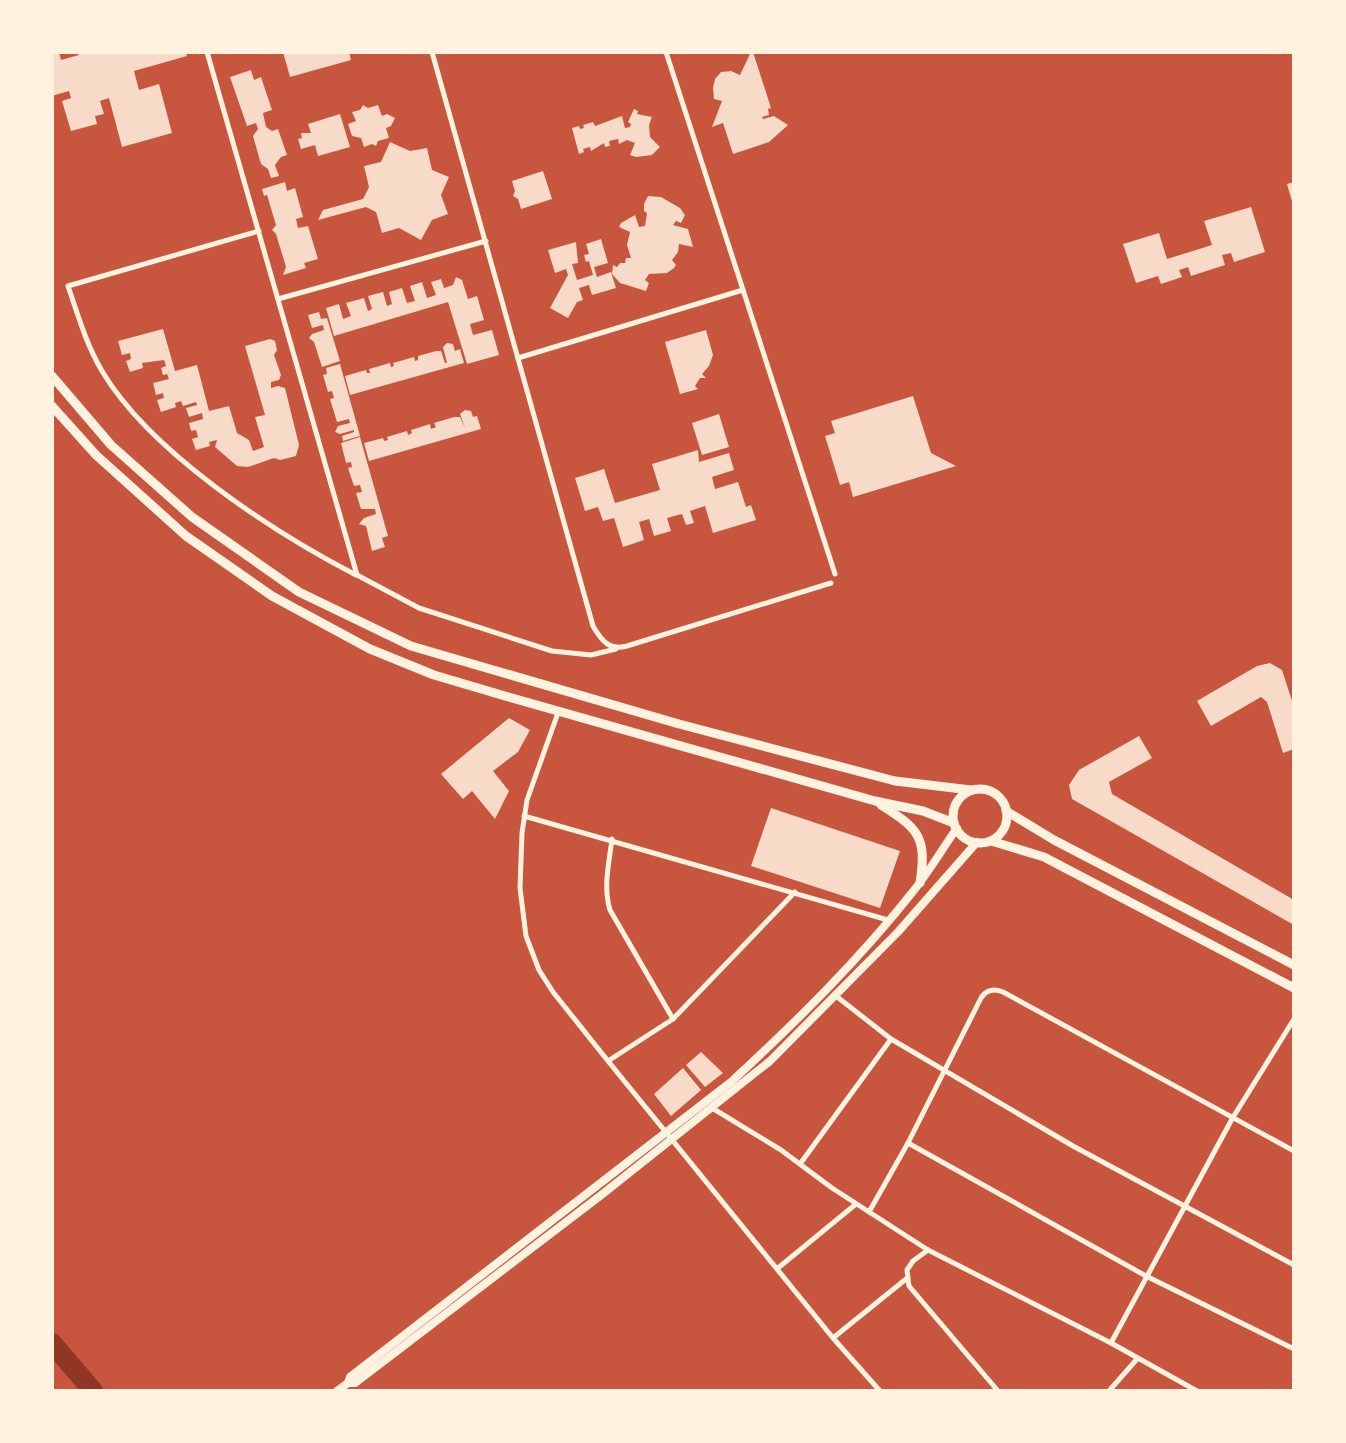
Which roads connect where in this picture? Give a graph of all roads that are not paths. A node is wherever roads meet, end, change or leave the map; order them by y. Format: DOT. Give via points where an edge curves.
graph roads {
  1 [pos="207,52"];
  2 [pos="432,52"];
  3 [pos="666,52"];
  4 [pos="259,231"];
  5 [pos="486,241"];
  6 [pos="743,290"];
  7 [pos="278,299"];
  8 [pos="518,358"];
  9 [pos="52,376"];
  10 [pos="52,406"];
  11 [pos="835,574"];
  12 [pos="357,575"];
  13 [pos="831,583"];
  14 [pos="617,648"];
  15 [pos="559,710"];
  16 [pos="971,790"];
  17 [pos="875,801"];
  18 [pos="1006,811"];
  19 [pos="524,816"];
  20 [pos="956,825"];
  21 [pos="612,839"];
  22 [pos="991,841"];
  23 [pos="977,842"];
  24 [pos="920,883"];
  25 [pos="795,892"];
  26 [pos="889,920"];
  27 [pos="1294,965"];
  28 [pos="1294,988"];
  29 [pos="836,996"];
  30 [pos="673,1019"];
  31 [pos="1294,1019"];
  32 [pos="891,1039"];
  33 [pos="608,1061"];
  34 [pos="944,1070"];
  35 [pos="712,1108"];
  36 [pos="1232,1119"];
  37 [pos="670,1136"];
  38 [pos="908,1143"];
  39 [pos="1294,1151"];
  40 [pos="800,1164"];
  41 [pos="856,1204"];
  42 [pos="1183,1207"];
  43 [pos="869,1212"];
  44 [pos="928,1250"];
  45 [pos="1294,1265"];
  46 [pos="778,1268"];
  47 [pos="1146,1276"];
  48 [pos="906,1279"];
  49 [pos="833,1338"];
  50 [pos="1111,1343"];
  51 [pos="1294,1349"];
  52 [pos="1137,1359"];
  53 [pos="337,1391"];
  54 [pos="880,1391"];
  55 [pos="998,1391"];
  56 [pos="1109,1391"];
  57 [pos="1197,1391"];
  1 -- 4 [label="street"];
  2 -- 5 [label="street"];
  3 -- 6 [label="street"];
  4 -- 7 [label="street"];
  4 -- 12 [label="street" via="68,286 85,340 139,420 207,480 276,529"];
  5 -- 7 [label="street"];
  5 -- 8 [label="street"];
  6 -- 8 [label="street"];
  6 -- 11 [label="street"];
  7 -- 12 [label="street"];
  8 -- 14 [label="street" via="593,626 602,642"];
  9 -- 16 [label="highway" via="111,445 192,517 299,592 411,646 895,781"];
  10 -- 15 [label="highway" via="96,455 186,536 272,596 370,649 434,675"];
  12 -- 14 [label="street" via="419,608 552,651 591,655"];
  13 -- 14 [label="street"];
  15 -- 17 [label="highway"];
  15 -- 19 [label="street"];
  16 -- 18 [label="highway" via="997,794"];
  16 -- 20 [label="highway" via="959,800 953,815"];
  17 -- 20 [label="highway" via="923,811"];
  17 -- 24 [label="highway" via="912,824 919,836 924,854"];
  18 -- 22 [label="highway" via="1003,831"];
  18 -- 27 [label="highway"];
  19 -- 21 [label="street"];
  19 -- 33 [label="street" via="520,888 526,936 553,992"];
  20 -- 23 [label="highway" via="964,838"];
  20 -- 24 [label="main road"];
  21 -- 25 [label="street"];
  21 -- 30 [label="street" via="606,883 610,910"];
  22 -- 23 [label="highway"];
  22 -- 28 [label="highway" via="1044,857"];
  23 -- 29 [label="main road"];
  24 -- 26 [label="main road"];
  25 -- 26 [label="street"];
  25 -- 30 [label="street"];
  26 -- 37 [label="main road" via="778,1039"];
  29 -- 32 [label="street"];
  29 -- 35 [label="main road"];
  30 -- 33 [label="street"];
  31 -- 36 [label="street"];
  32 -- 34 [label="street"];
  32 -- 40 [label="street"];
  33 -- 37 [label="street"];
  34 -- 36 [label="street" via="984,995 999,990"];
  34 -- 38 [label="street"];
  34 -- 42 [label="street"];
  35 -- 37 [label="main road"];
  35 -- 40 [label="street"];
  36 -- 39 [label="street"];
  36 -- 42 [label="street"];
  37 -- 46 [label="street"];
  37 -- 53 [label="main road" via="355,1383"];
  38 -- 43 [label="street"];
  38 -- 47 [label="street"];
  40 -- 41 [label="street"];
  41 -- 43 [label="street"];
  41 -- 46 [label="street"];
  42 -- 45 [label="street"];
  42 -- 47 [label="street"];
  43 -- 44 [label="street"];
  44 -- 48 [label="street" via="909,1265"];
  44 -- 50 [label="street"];
  46 -- 49 [label="street"];
  47 -- 50 [label="street"];
  47 -- 51 [label="street"];
  48 -- 49 [label="street"];
  48 -- 55 [label="street"];
  49 -- 54 [label="street"];
  50 -- 52 [label="street"];
  52 -- 56 [label="street"];
  52 -- 57 [label="street"];
}
